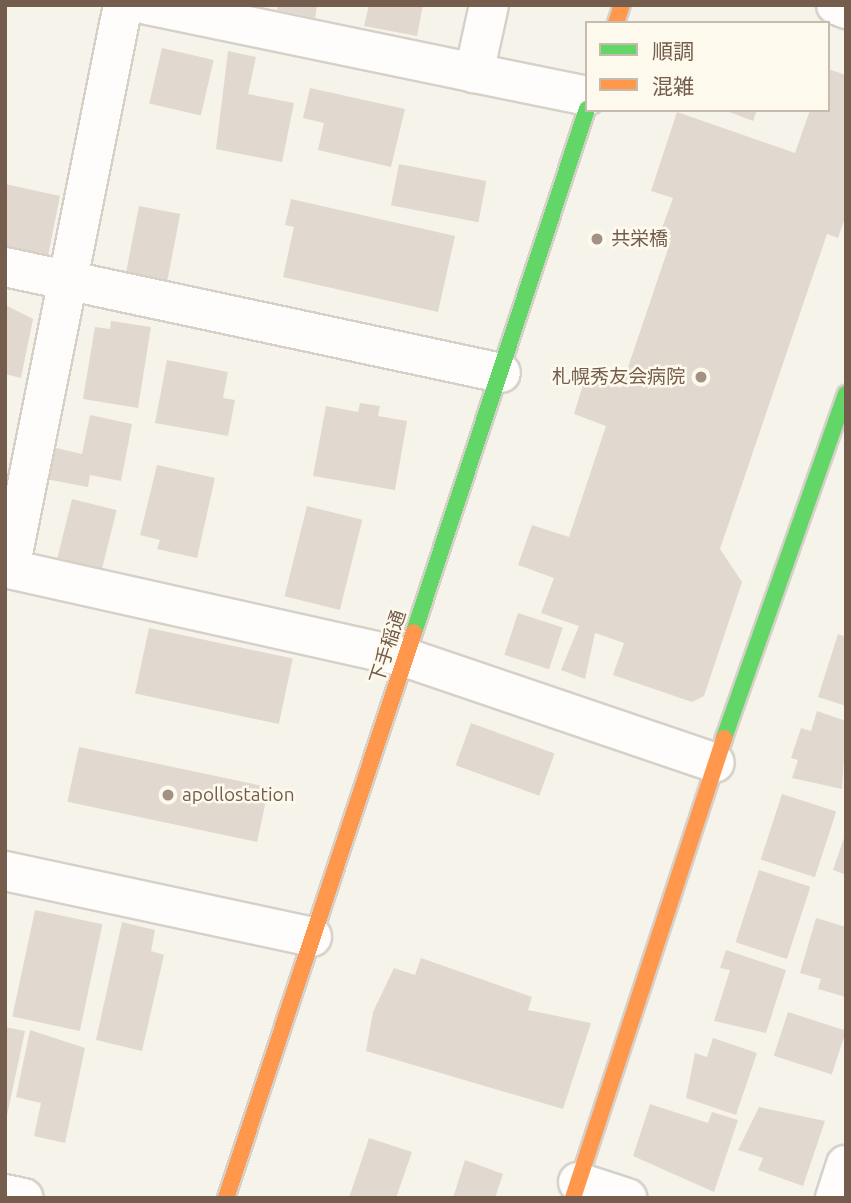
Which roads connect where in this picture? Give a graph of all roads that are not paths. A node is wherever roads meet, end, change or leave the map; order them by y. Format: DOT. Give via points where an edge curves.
graph roads {
  1 [pos="123,5"];
  2 [pos="147,5"];
  3 [pos="489,5"];
  4 [pos="836,5"];
  5 [pos="846,9"];
  6 [pos="474,73"];
  7 [pos="585,96"];
  8 [pos="586,112"];
  9 [pos="5,267"];
  10 [pos="64,279"];
  11 [pos="500,373"];
  12 [pos="846,394"];
  13 [pos="8,568"];
  14 [pos="407,658"];
  15 [pos="715,763"];
  16 [pos="5,871"];
  17 [pos="312,937"];
  18 [pos="846,1165"];
  19 [pos="575,1190"];
  20 [pos="5,1194"];
  21 [pos="24,1198"];
  22 [pos="226,1198"];
  23 [pos="627,1198"];
  24 [pos="835,1198"];
  1 -- 10 [label="street"];
  2 -- 6 [label="street"];
  3 -- 6 [label="street"];
  4 -- 5 [label="street"];
  6 -- 7 [label="street"];
  8 -- 11 [label="main road, 下手稲通"];
  9 -- 10 [label="street"];
  10 -- 11 [label="street"];
  10 -- 13 [label="street"];
  11 -- 14 [label="main road, 下手稲通"];
  12 -- 15 [label="main road"];
  13 -- 14 [label="street"];
  14 -- 15 [label="street"];
  14 -- 17 [label="main road, 下手稲通"];
  15 -- 19 [label="main road"];
  16 -- 17 [label="street"];
  17 -- 22 [label="main road, 下手稲通"];
  18 -- 24 [label="street"];
  19 -- 23 [label="street"];
  20 -- 21 [label="street"];
}
